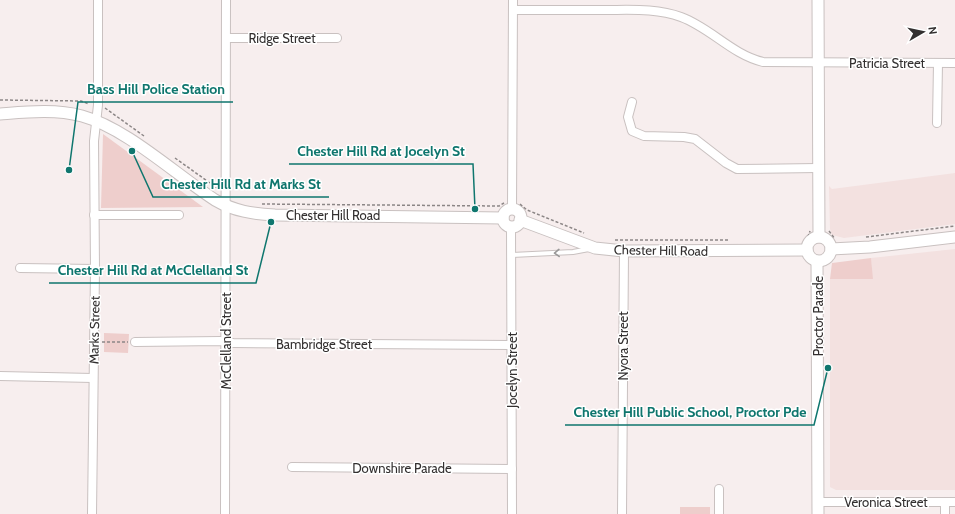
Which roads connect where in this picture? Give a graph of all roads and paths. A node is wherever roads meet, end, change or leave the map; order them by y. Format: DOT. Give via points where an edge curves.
graph roads {
  1 [pos="98,0"];
  2 [pos="226,0"];
  3 [pos="513,0"];
  4 [pos="818,0"];
  5 [pos="513,10"];
  6 [pos="226,38"];
  7 [pos="337,38"];
  8 [pos="819,63"];
  9 [pos="938,63"];
  10 [pos="955,63"];
  11 [pos="0,100"];
  12 [pos="632,102"];
  13 [pos="94,106"];
  14 [pos="0,114"];
  15 [pos="97,122"];
  16 [pos="937,124"];
  17 [pos="818,168"];
  18 [pos="259,204"];
  19 [pos="512,205"];
  20 [pos="226,206"];
  21 [pos="94,215"];
  22 [pos="178,215"];
  23 [pos="503,218"];
  24 [pos="516,223"];
  25 [pos="955,226"];
  26 [pos="808,231"];
  27 [pos="829,231"];
  28 [pos="585,233"];
  29 [pos="819,237"];
  30 [pos="864,237"];
  31 [pos="955,237"];
  32 [pos="612,240"];
  33 [pos="729,240"];
  34 [pos="798,240"];
  35 [pos="840,240"];
  36 [pos="595,248"];
  37 [pos="831,249"];
  38 [pos="807,250"];
  39 [pos="624,251"];
  40 [pos="512,255"];
  41 [pos="817,261"];
  42 [pos="20,268"];
  43 [pos="95,269"];
  44 [pos="94,341"];
  45 [pos="135,342"];
  46 [pos="226,342"];
  47 [pos="513,345"];
  48 [pos="0,376"];
  49 [pos="93,378"];
  50 [pos="292,467"];
  51 [pos="512,469"];
  52 [pos="719,490"];
  53 [pos="818,502"];
  54 [pos="945,502"];
  55 [pos="955,502"];
  56 [pos="92,514"];
  57 [pos="225,514"];
  58 [pos="512,514"];
  59 [pos="622,514"];
  60 [pos="719,514"];
  61 [pos="818,514"];
  62 [pos="945,514"];
  1 -- 15 [label="street, Marks Street"];
  2 -- 6 [label="street, McClelland Street"];
  3 -- 5 [label="street"];
  4 -- 8 [label="street"];
  5 -- 8 [label="street, Patricia Street" via="669,13 704,28 732,49 751,59 776,63"];
  5 -- 19 [label="street"];
  6 -- 7 [label="street, Ridge Street"];
  6 -- 20 [label="street, McClelland Street"];
  8 -- 9 [label="street, Patricia Street"];
  8 -- 17 [label="street"];
  9 -- 10 [label="street, Patricia Street"];
  9 -- 16 [label="street"];
  11 -- 13 [label="path" via="81,101"];
  12 -- 17 [label="street" via="628,117 632,131 644,136 696,139 726,163 737,168"];
  14 -- 15 [label="street, Chester Hill Road" via="65,113"];
  15 -- 20 [label="street, Chester Hill Road" via="113,129"];
  15 -- 21 [label="street, Marks Street" via="94,141"];
  17 -- 29 [label="street"];
  18 -- 19 [label="path"];
  19 -- 23 [label="street"];
  19 -- 24 [label="street" via="518,212"];
  19 -- 28 [label="path"];
  20 -- 23 [label="street, Chester Hill Road" via="248,213 274,215"];
  20 -- 46 [label="street, McClelland Street"];
  21 -- 22 [label="street"];
  21 -- 43 [label="street, Marks Street"];
  23 -- 24 [label="street" via="505,223"];
  24 -- 36 [label="street, Chester Hill Road"];
  24 -- 40 [label="street, Jocelyn Street"];
  25 -- 30 [label="path"];
  26 -- 34 [label="path" via="807,240"];
  27 -- 35 [label="path" via="832,237"];
  29 -- 37 [label="street" via="828,241"];
  29 -- 38 [label="street" via="811,240"];
  31 -- 37 [label="street"];
  32 -- 33 [label="path"];
  36 -- 39 [label="street, Chester Hill Road"];
  36 -- 40 [label="lane, one-way" via="573,252"];
  37 -- 41 [label="street" via="825,259"];
  38 -- 39 [label="street, Chester Hill Road"];
  38 -- 41 [label="street" via="811,258"];
  39 -- 59 [label="street, Nyora Street"];
  40 -- 47 [label="street, Jocelyn Street"];
  41 -- 53 [label="street, Proctor Parade"];
  42 -- 43 [label="street"];
  43 -- 44 [label="street, Marks Street"];
  44 -- 45 [label="path"];
  44 -- 49 [label="street, Marks Street"];
  45 -- 46 [label="street, Bambridge Street"];
  46 -- 47 [label="street, Bambridge Street"];
  46 -- 57 [label="street, McClelland Street"];
  47 -- 51 [label="street, Jocelyn Street"];
  48 -- 49 [label="street"];
  49 -- 56 [label="street, Marks Street"];
  50 -- 51 [label="street, Downshire Parade"];
  51 -- 58 [label="street, Jocelyn Street"];
  52 -- 60 [label="street"];
  53 -- 54 [label="street, Veronica Street"];
  53 -- 61 [label="street, Proctor Parade"];
  54 -- 55 [label="street, Veronica Street"];
  54 -- 62 [label="street"];
}
